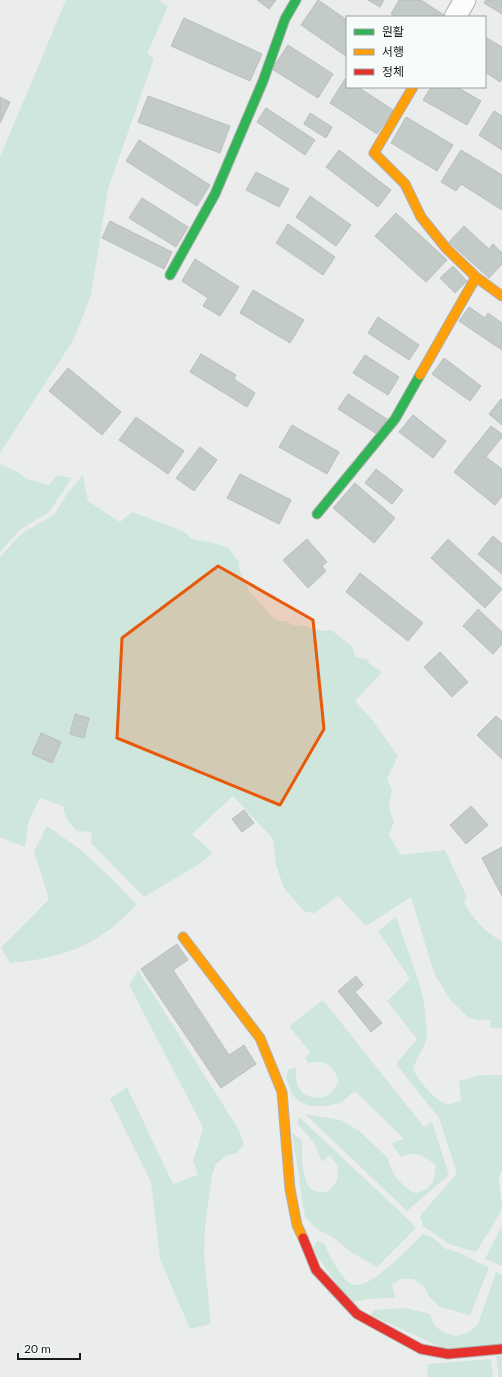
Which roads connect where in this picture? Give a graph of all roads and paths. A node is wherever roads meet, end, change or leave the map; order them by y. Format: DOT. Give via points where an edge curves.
graph roads {
  1 [pos="296,0"];
  2 [pos="465,0"];
  3 [pos="456,16"];
  4 [pos="412,88"];
  5 [pos="170,275"];
  6 [pos="476,277"];
  7 [pos="502,296"];
  8 [pos="316,514"];
  9 [pos="183,937"];
  10 [pos="502,1349"];
  1 -- 5 [label="street" via="285,18 263,81 216,194"];
  2 -- 3 [label="street"];
  4 -- 6 [label="street" via="374,154 405,184 422,217 446,248"];
  6 -- 7 [label="street"];
  6 -- 8 [label="street" via="395,419"];
  9 -- 10 [label="street" via="260,1038 282,1092 290,1189 297,1225 316,1270 357,1314 421,1349 448,1354"];
}
